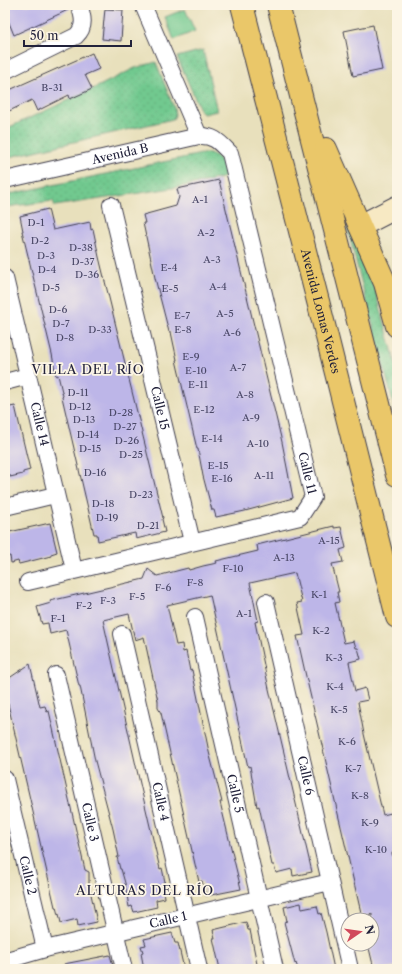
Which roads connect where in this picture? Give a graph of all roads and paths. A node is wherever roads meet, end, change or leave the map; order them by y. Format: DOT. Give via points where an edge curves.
graph roads {
  1 [pos="79,5"];
  2 [pos="143,5"];
  3 [pos="242,5"];
  4 [pos="278,5"];
  5 [pos="5,69"];
  6 [pos="298,82"];
  7 [pos="199,136"];
  8 [pos="230,153"];
  9 [pos="5,180"];
  10 [pos="111,205"];
  11 [pos="397,207"];
  12 [pos="360,226"];
  13 [pos="5,278"];
  14 [pos="397,326"];
  15 [pos="28,376"];
  16 [pos="5,382"];
  17 [pos="397,475"];
  18 [pos="55,495"];
  19 [pos="5,507"];
  20 [pos="192,542"];
  21 [pos="74,570"];
  22 [pos="28,582"];
  23 [pos="266,602"];
  24 [pos="195,617"];
  25 [pos="397,617"];
  26 [pos="122,634"];
  27 [pos="56,675"];
  28 [pos="5,779"];
  29 [pos="330,882"];
  30 [pos="259,898"];
  31 [pos="187,915"];
  32 [pos="116,932"];
  33 [pos="45,949"];
  34 [pos="8,962"];
  35 [pos="124,969"];
  36 [pos="199,969"];
  37 [pos="275,969"];
  38 [pos="350,969"];
  1 -- 5 [label="street" via="83,18 82,28 76,36"];
  2 -- 7 [label="street"];
  3 -- 25 [label="highway, Avenida Lomas Verdes"];
  4 -- 6 [label="highway"];
  6 -- 12 [label="highway"];
  6 -- 17 [label="highway"];
  7 -- 8 [label="street, Avenida B" via="213,138"];
  7 -- 9 [label="street, Avenida B"];
  8 -- 20 [label="street, Calle 11" via="313,497 300,517"];
  10 -- 20 [label="street, Calle 15"];
  11 -- 12 [label="street"];
  12 -- 14 [label="highway" via="385,283"];
  13 -- 15 [label="street, Calle 14"];
  15 -- 16 [label="street"];
  15 -- 18 [label="street, Calle 14"];
  18 -- 19 [label="street"];
  18 -- 21 [label="street, Calle 14"];
  20 -- 21 [label="street, Calle 11"];
  21 -- 22 [label="street, Calle 11"];
  23 -- 29 [label="street, Calle 6"];
  24 -- 30 [label="street, Calle 5"];
  26 -- 31 [label="street, Calle 4"];
  27 -- 32 [label="street, Calle 3"];
  28 -- 33 [label="street, Calle 2"];
  29 -- 30 [label="street, Calle 1"];
  29 -- 38 [label="street, Calle 6"];
  30 -- 31 [label="street, Calle 1"];
  30 -- 37 [label="street, Calle 5"];
  31 -- 32 [label="street, Calle 1"];
  31 -- 36 [label="street, Calle 4"];
  32 -- 33 [label="street, Calle 1"];
  32 -- 35 [label="street, Calle 3"];
  33 -- 34 [label="street, Calle 1"];
}
